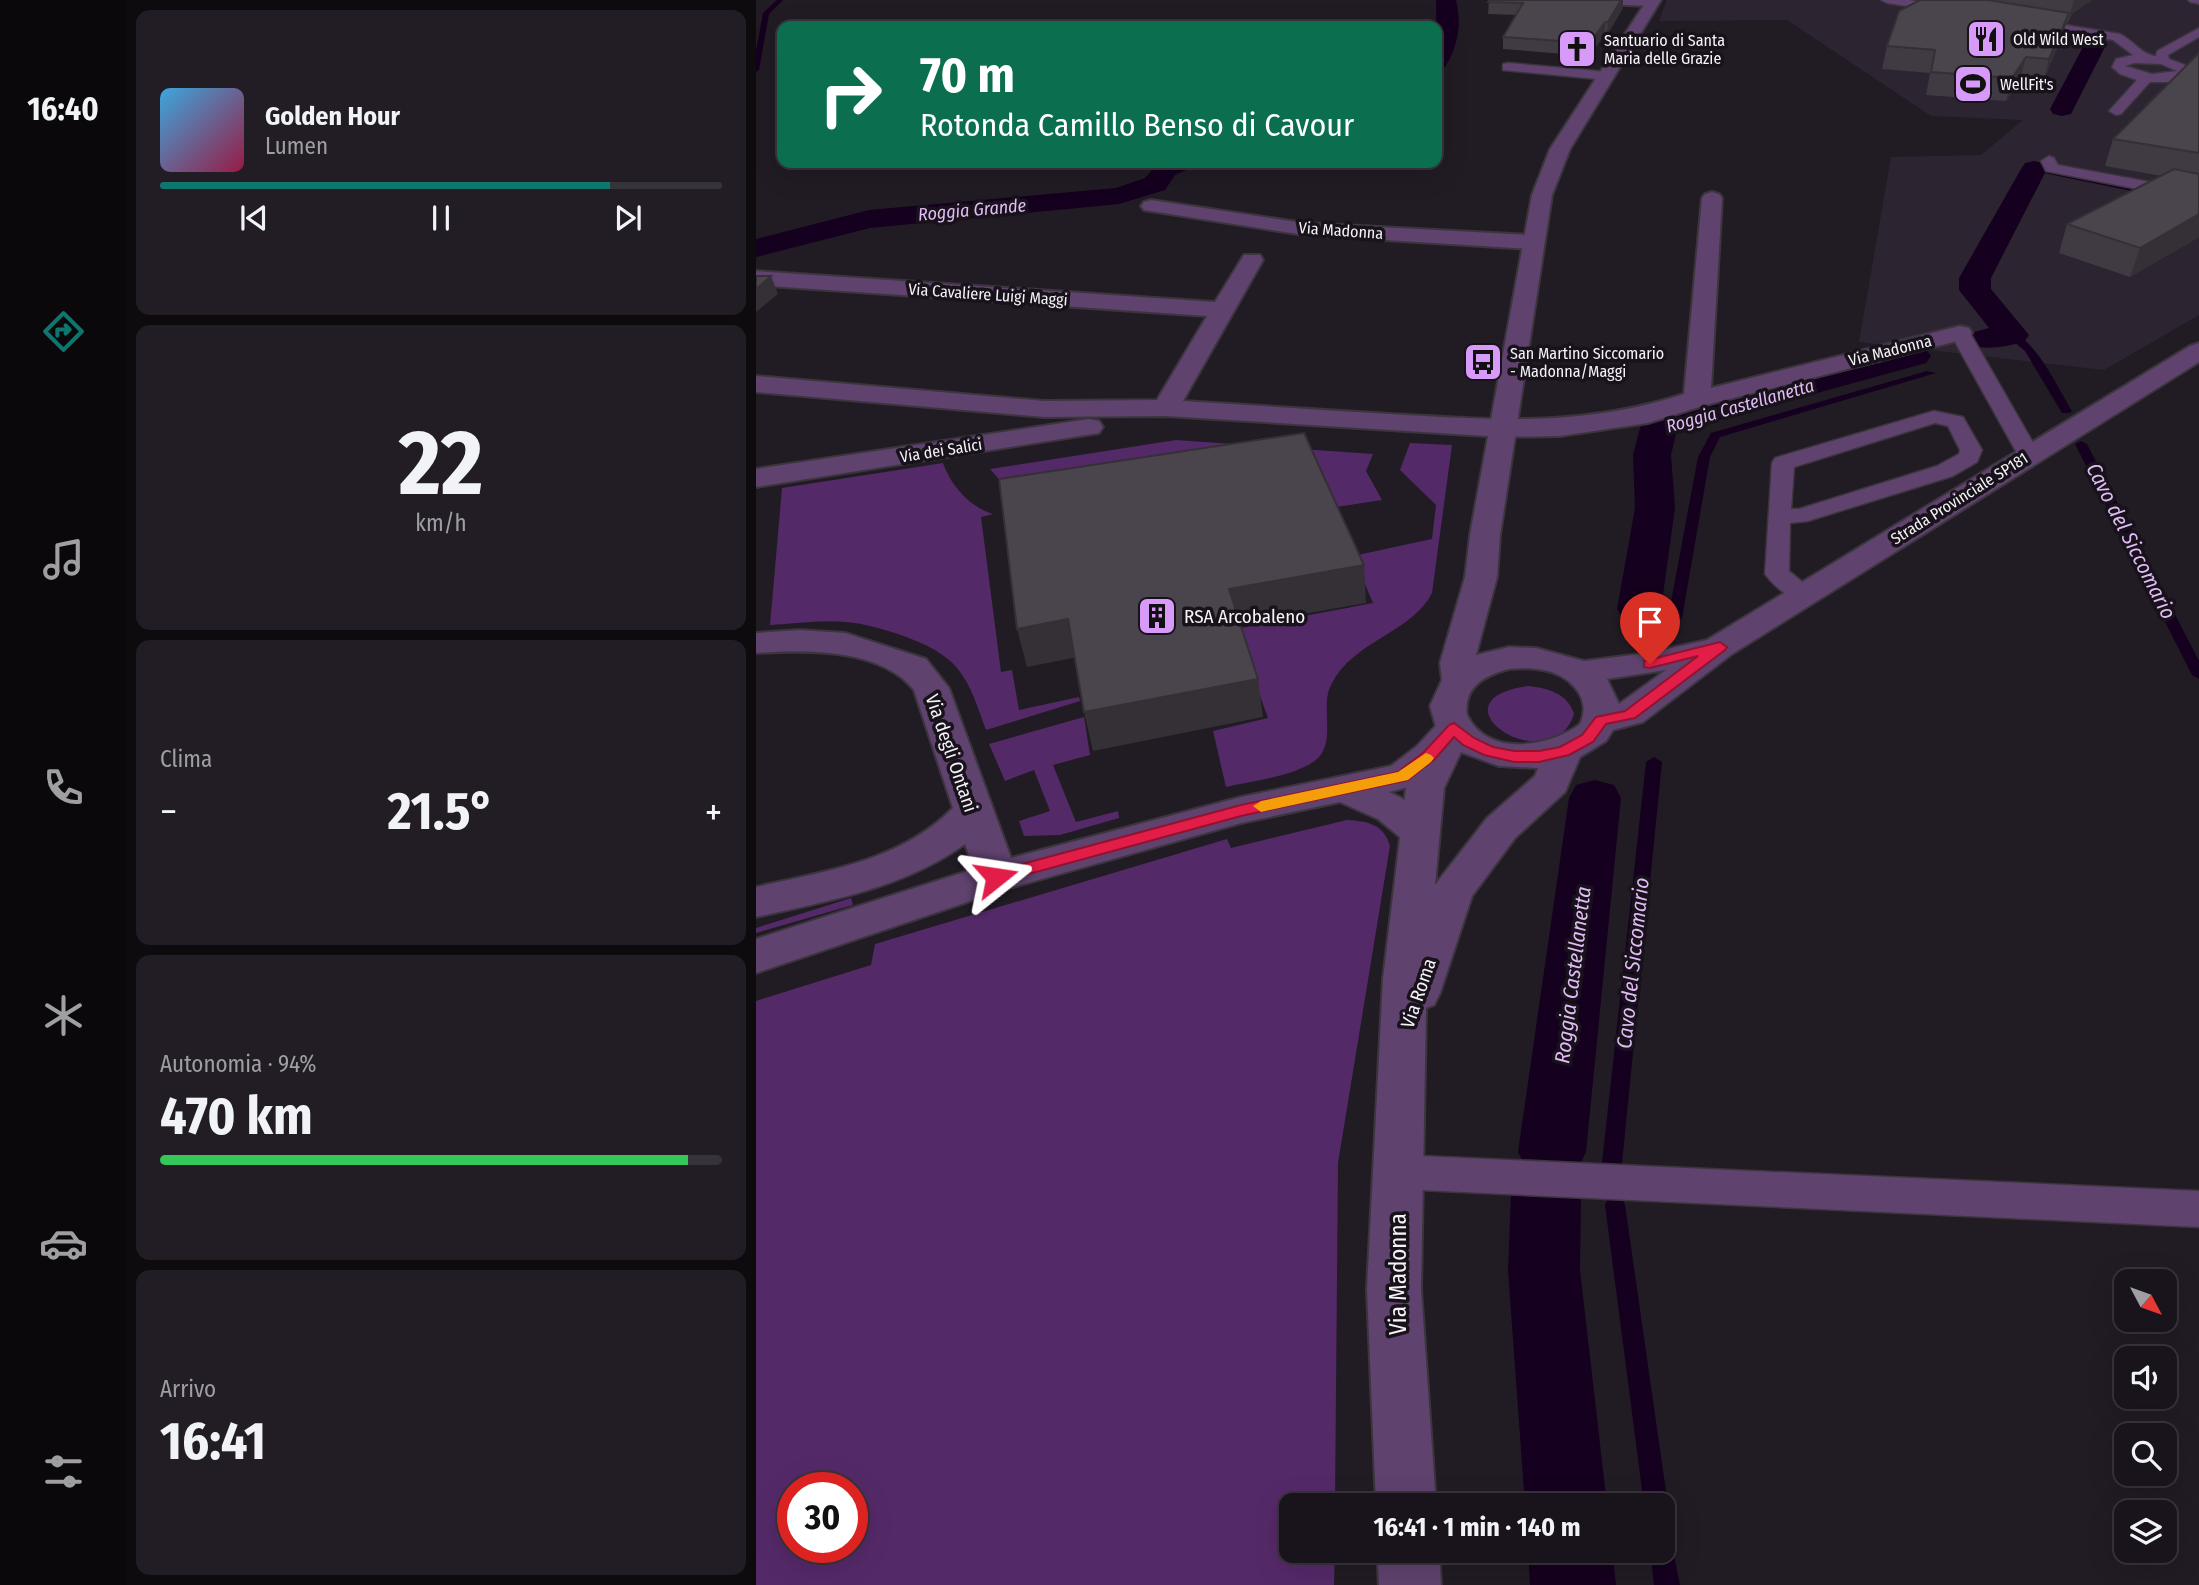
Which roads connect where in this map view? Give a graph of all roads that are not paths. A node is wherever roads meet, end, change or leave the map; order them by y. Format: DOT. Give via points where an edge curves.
graph roads {
  1 [pos="1598,0"];
  2 [pos="1887,0"];
  3 [pos="1654,1"];
  4 [pos="1963,12"];
  5 [pos="2014,21"];
  6 [pos="2199,32"];
  7 [pos="2144,59"];
  8 [pos="2164,61"];
  9 [pos="1508,67"];
  10 [pos="2185,72"];
  11 [pos="2199,74"];
  12 [pos="1608,76"];
  13 [pos="2147,77"];
  14 [pos="2116,111"];
  15 [pos="2049,161"];
  16 [pos="2199,196"];
  17 [pos="1712,198"];
  18 [pos="1151,206"];
  19 [pos="1532,242"];
  20 [pos="1252,260"];
  21 [pos="756,278"];
  22 [pos="1221,310"];
  23 [pos="1960,333"];
  24 [pos="2199,351"];
  25 [pos="756,384"];
  26 [pos="1697,399"];
  27 [pos="1119,407"];
  28 [pos="1166,408"];
  29 [pos="1503,429"];
  30 [pos="2029,455"];
  31 [pos="756,478"];
  32 [pos="1780,515"];
  33 [pos="1481,577"];
  34 [pos="1804,594"];
  35 [pos="756,643"];
  36 [pos="1720,647"];
  37 [pos="1540,658"];
  38 [pos="1579,672"];
  39 [pos="1459,680"];
  40 [pos="1601,720"];
  41 [pos="1454,728"];
  42 [pos="1564,751"];
  43 [pos="1341,789"];
  44 [pos="973,812"];
  45 [pos="1420,832"];
  46 [pos="996,877"];
  47 [pos="847,881"];
  48 [pos="756,902"];
  49 [pos="911,905"];
  50 [pos="756,956"];
  51 [pos="1402,1042"];
  52 [pos="1399,1172"];
  53 [pos="2199,1209"];
  54 [pos="1405,1493"];
  55 [pos="1409,1563"];
  56 [pos="1410,1585"];
  1 -- 3 [label="street"];
  2 -- 4 [label="lane"];
  3 -- 12 [label="street"];
  5 -- 7 [label="lane" via="2116,37"];
  6 -- 8 [label="lane" via="2161,54"];
  7 -- 8 [label="lane"];
  7 -- 13 [label="lane" via="2120,62 2118,67"];
  8 -- 10 [label="lane"];
  9 -- 12 [label="lane"];
  10 -- 11 [label="lane"];
  10 -- 13 [label="lane" via="2168,78"];
  12 -- 19 [label="street" via="1560,149 1542,195"];
  13 -- 14 [label="lane"];
  15 -- 16 [label="lane" via="2052,168"];
  17 -- 26 [label="street"];
  18 -- 19 [label="street, Via Madonna" via="1304,229"];
  19 -- 29 [label="street"];
  20 -- 22 [label="street"];
  21 -- 22 [label="street, Via Cavaliere Luigi Maggi"];
  22 -- 28 [label="street"];
  23 -- 26 [label="street, Via Madonna"];
  23 -- 30 [label="lane"];
  24 -- 30 [label="street, Strada Provinciale SP181"];
  25 -- 27 [label="street" via="1044,409"];
  26 -- 29 [label="street, Via Madonna" via="1602,424"];
  27 -- 28 [label="street"];
  27 -- 31 [label="street, Via dei Salici" via="1108,420 1086,428"];
  28 -- 29 [label="street"];
  29 -- 33 [label="street"];
  30 -- 34 [label="street, Strada Provinciale SP181"];
  32 -- 32 [label="lane" via="1783,463 1795,457 1934,417 1961,425 1971,450 1969,457 1945,471 1800,516"];
  32 -- 34 [label="lane" via="1777,574"];
  33 -- 37 [label="street" via="1485,612 1499,629"];
  33 -- 39 [label="street" via="1457,663"];
  34 -- 36 [label="street, Strada Provinciale SP181"];
  35 -- 44 [label="street, Via degli Ontani" via="845,643 914,667 931,688"];
  36 -- 38 [label="street, Strada Provinciale SP181" via="1650,664"];
  36 -- 40 [label="street, Strada Provinciale SP181" via="1630,714"];
  37 -- 38 [label="street"];
  37 -- 39 [label="street" via="1509,658 1480,665"];
  38 -- 40 [label="street" via="1595,686 1603,703"];
  39 -- 41 [label="street" via="1448,695 1447,712"];
  40 -- 42 [label="street" via="1588,738"];
  41 -- 42 [label="street" via="1468,742 1489,752 1539,757"];
  41 -- 43 [label="street" via="1403,776"];
  41 -- 45 [label="street, Via Roma" via="1425,788"];
  42 -- 51 [label="street, Via Roma" via="1551,783 1501,828 1452,891"];
  43 -- 45 [label="street" via="1382,802"];
  43 -- 46 [label="street" via="1241,810"];
  44 -- 46 [label="street, Via degli Ontani"];
  44 -- 47 [label="street" via="944,842"];
  45 -- 51 [label="street, Via Roma"];
  46 -- 49 [label="street"];
  47 -- 48 [label="street"];
  47 -- 49 [label="street"];
  49 -- 50 [label="street"];
  51 -- 52 [label="street, Via Madonna"];
  52 -- 53 [label="lane"];
  52 -- 54 [label="street, Via Madonna" via="1394,1289"];
  55 -- 56 [label="street"];
}
